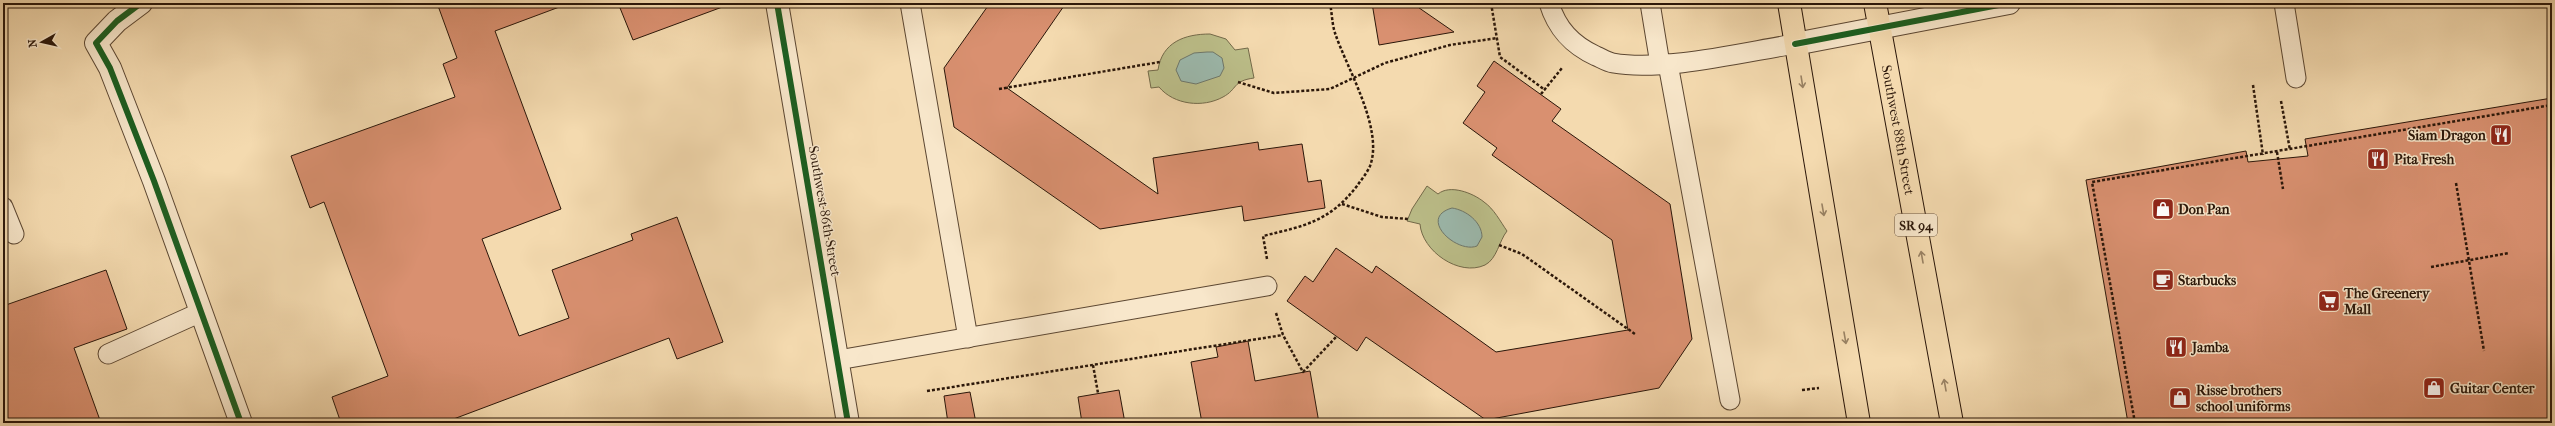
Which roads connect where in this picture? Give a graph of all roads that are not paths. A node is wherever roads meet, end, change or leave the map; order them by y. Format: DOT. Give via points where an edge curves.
graph roads {
  1 [pos="141,3"];
  2 [pos="777,3"];
  3 [pos="910,3"];
  4 [pos="1549,3"];
  5 [pos="1650,3"];
  6 [pos="1789,3"];
  7 [pos="1875,3"];
  8 [pos="2010,3"];
  9 [pos="2284,3"];
  10 [pos="1880,26"];
  11 [pos="1795,44"];
  12 [pos="1664,64"];
  13 [pos="2296,78"];
  14 [pos="3,207"];
  15 [pos="14,234"];
  16 [pos="1267,286"];
  17 [pos="201,312"];
  18 [pos="968,338"];
  19 [pos="108,354"];
  20 [pos="838,360"];
  21 [pos="1730,400"];
  22 [pos="241,423"];
  23 [pos="848,423"];
  24 [pos="1859,423"];
  25 [pos="1952,423"];
  1 -- 17 [label="street" via="117,21 96,43 112,75 154,181"];
  2 -- 20 [label="street, Southwest 86th Street"];
  3 -- 18 [label="lane"];
  4 -- 12 [label="lane" via="1559,27 1581,49 1612,63"];
  5 -- 12 [label="lane"];
  6 -- 11 [label="main road"];
  7 -- 10 [label="main road, Southwest 88th Street / SR 94"];
  8 -- 10 [label="street"];
  9 -- 13 [label="lane"];
  10 -- 11 [label="street"];
  25 -- 10 [label="main road, Southwest 88th Street / SR 94, one-way"];
  11 -- 12 [label="lane"];
  11 -- 24 [label="main road, one-way"];
  12 -- 21 [label="lane"];
  14 -- 15 [label="lane"];
  16 -- 18 [label="lane"];
  17 -- 19 [label="lane"];
  17 -- 22 [label="street"];
  18 -- 20 [label="lane"];
  20 -- 23 [label="street, Southwest 86th Street"];
}
